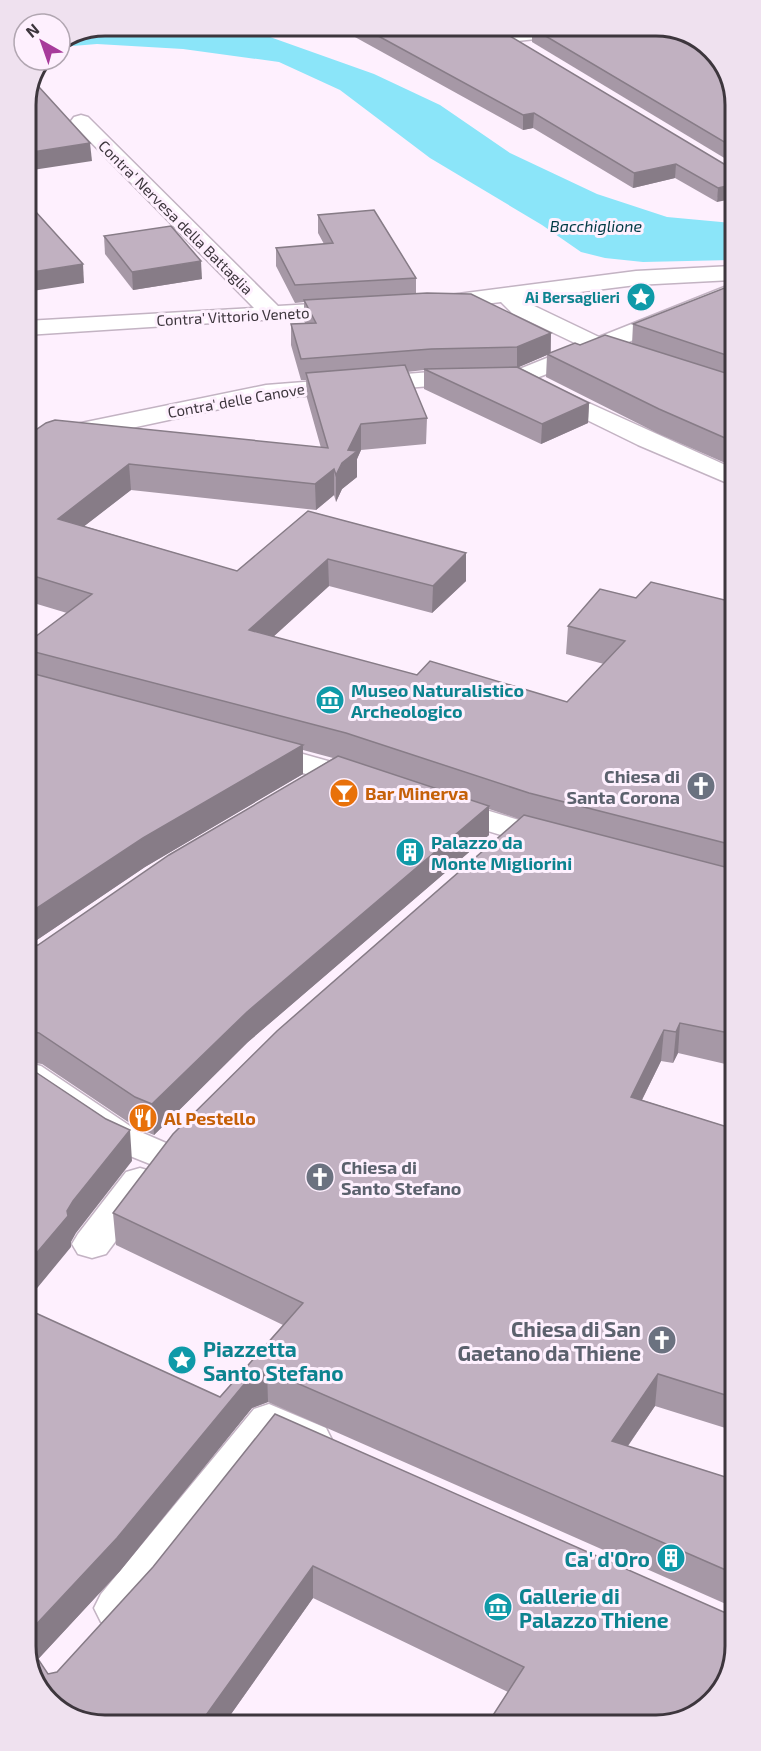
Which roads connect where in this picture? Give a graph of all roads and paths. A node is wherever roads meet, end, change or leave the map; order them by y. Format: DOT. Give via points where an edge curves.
graph roads {
  1 [pos="504,36"];
  2 [pos="536,55"];
  3 [pos="81,121"];
  4 [pos="725,273"];
  5 [pos="690,275"];
  6 [pos="725,293"];
  7 [pos="507,295"];
  8 [pos="703,301"];
  9 [pos="418,305"];
  10 [pos="373,308"];
  11 [pos="272,313"];
  12 [pos="36,327"];
  13 [pos="597,346"];
  14 [pos="631,357"];
  15 [pos="521,377"];
  16 [pos="37,441"];
  17 [pos="725,474"];
  18 [pos="233,744"];
  19 [pos="335,771"];
  20 [pos="296,795"];
  21 [pos="516,831"];
  22 [pos="573,846"];
  23 [pos="490,854"];
  24 [pos="36,1080"];
  25 [pos="92,1244"];
  26 [pos="345,1456"];
  27 [pos="90,1637"];
  1 -- 2 [label="street"];
  3 -- 11 [label="street, Contra' Nervesa della Battaglia"];
  4 -- 5 [label="street"];
  5 -- 7 [label="street"];
  5 -- 8 [label="street" via="702,291"];
  6 -- 8 [label="street"];
  7 -- 9 [label="street"];
  7 -- 13 [label="street" via="520,308"];
  8 -- 13 [label="street"];
  10 -- 11 [label="street, Contra' Vittorio Veneto"];
  11 -- 12 [label="street, Contra' Vittorio Veneto"];
  13 -- 14 [label="street"];
  13 -- 15 [label="street"];
  15 -- 16 [label="street, Contra' delle Canove" via="296,388 231,398"];
  15 -- 17 [label="street"];
  18 -- 19 [label="street"];
  19 -- 20 [label="street"];
  19 -- 21 [label="street"];
  21 -- 22 [label="street"];
  21 -- 23 [label="street"];
  24 -- 25 [label="street" via="123,1139 172,1143"];
  26 -- 27 [label="street" via="269,1421 138,1586"];
}
